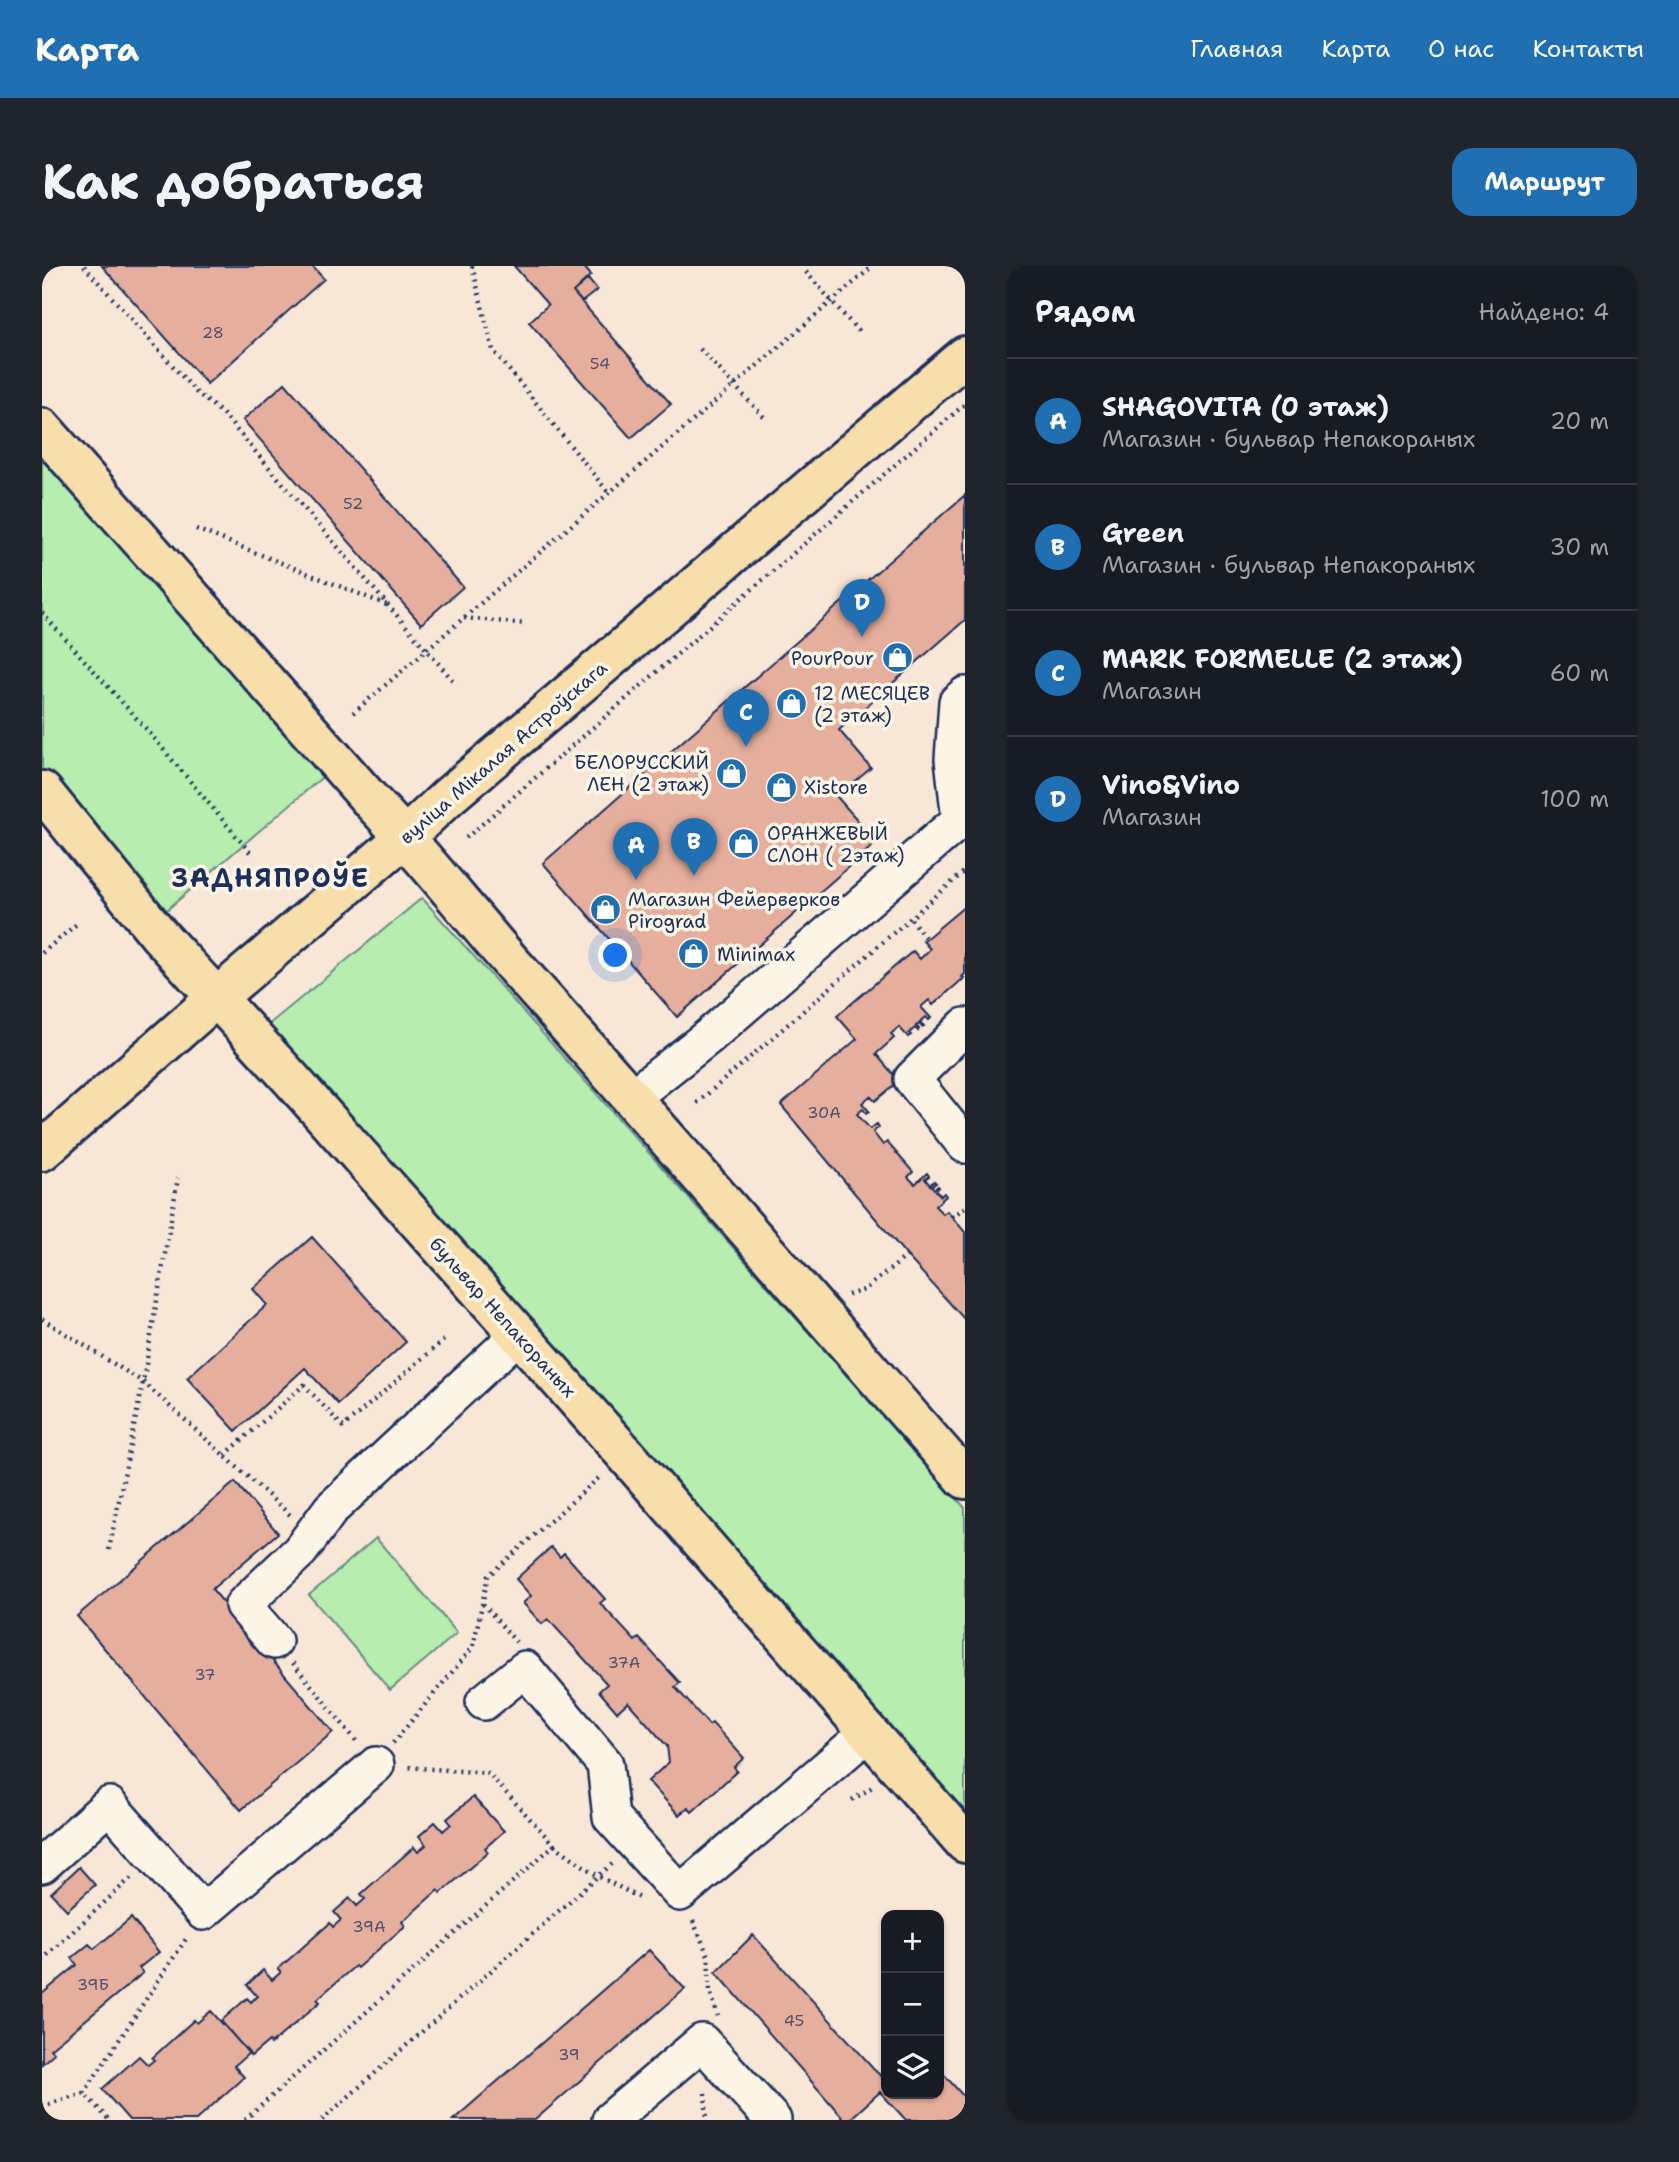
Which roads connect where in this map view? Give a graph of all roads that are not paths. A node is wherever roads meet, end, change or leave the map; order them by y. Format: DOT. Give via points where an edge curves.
graph roads {
  1 [pos="965,356"];
  2 [pos="42,428"];
  3 [pos="965,695"];
  4 [pos="42,791"];
  5 [pos="405,837"];
  6 [pos="216,998"];
  7 [pos="965,1026"];
  8 [pos="632,1097"];
  9 [pos="965,1145"];
  10 [pos="42,1151"];
  11 [pos="518,1335"];
  12 [pos="965,1479"];
  13 [pos="274,1641"];
  14 [pos="484,1702"];
  15 [pos="869,1732"];
  16 [pos="376,1765"];
  17 [pos="965,1843"];
  18 [pos="42,1866"];
  19 [pos="610,2120"];
  20 [pos="773,2120"];
  1 -- 5 [label="main road, вуліца Мікалая Астроўскага"];
  2 -- 5 [label="main road"];
  3 -- 8 [label="lane" via="957,702 953,759 960,820"];
  4 -- 6 [label="main road, бульвар Непакораных"];
  5 -- 6 [label="main road, вуліца Мікалая Астроўскага"];
  5 -- 8 [label="main road"];
  6 -- 10 [label="main road, вуліца Мікалая Астроўскага"];
  6 -- 11 [label="main road, бульвар Непакораных"];
  7 -- 9 [label="lane" via="912,1079"];
  8 -- 12 [label="main road"];
  11 -- 13 [label="lane" via="331,1509 300,1551 243,1605"];
  11 -- 15 [label="main road, бульвар Непакораных"];
  14 -- 15 [label="lane" via="525,1669 605,1764 611,1817 680,1893"];
  15 -- 17 [label="main road, бульвар Непакораных"];
  16 -- 18 [label="lane" via="203,1912 109,1805"];
  19 -- 20 [label="lane" via="702,2042"];
}
